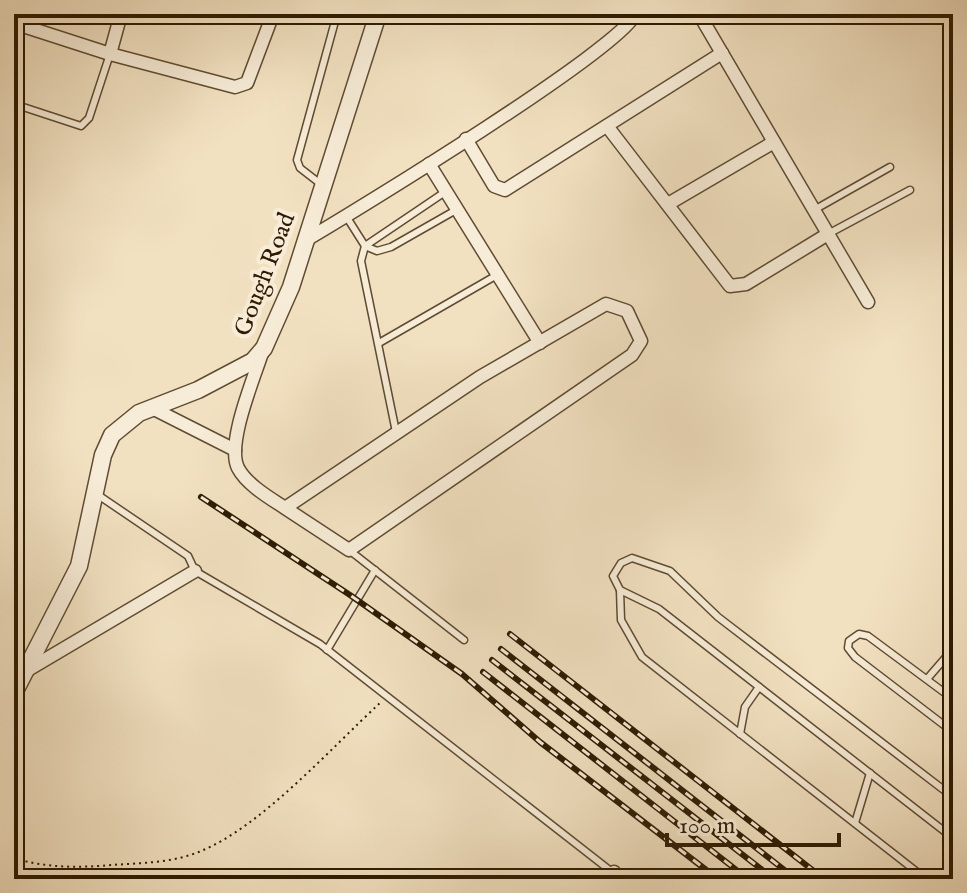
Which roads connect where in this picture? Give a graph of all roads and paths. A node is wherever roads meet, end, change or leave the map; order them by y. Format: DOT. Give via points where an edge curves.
graph roads {
  1 [pos="121,14"];
  2 [pos="273,14"];
  3 [pos="337,14"];
  4 [pos="378,14"];
  5 [pos="635,14"];
  6 [pos="699,14"];
  7 [pos="14,23"];
  8 [pos="722,53"];
  9 [pos="110,54"];
  10 [pos="14,104"];
  11 [pos="607,126"];
  12 [pos="466,139"];
  13 [pos="774,142"];
  14 [pos="429,164"];
  15 [pos="890,167"];
  16 [pos="322,185"];
  17 [pos="910,190"];
  18 [pos="445,192"];
  19 [pos="668,204"];
  20 [pos="456,210"];
  21 [pos="814,210"];
  22 [pos="346,216"];
  23 [pos="828,234"];
  24 [pos="306,240"];
  25 [pos="365,246"];
  26 [pos="497,275"];
  27 [pos="868,302"];
  28 [pos="379,343"];
  29 [pos="540,343"];
  30 [pos="264,348"];
  31 [pos="152,408"];
  32 [pos="396,432"];
  33 [pos="235,450"];
  34 [pos="95,492"];
  35 [pos="285,508"];
  36 [pos="349,550"];
  37 [pos="375,570"];
  38 [pos="195,571"];
  39 [pos="620,590"];
  40 [pos="464,640"];
  41 [pos="953,649"];
  42 [pos="327,650"];
  43 [pos="26,671"];
  44 [pos="927,679"];
  45 [pos="759,687"];
  46 [pos="14,693"];
  47 [pos="386,696"];
  48 [pos="953,699"];
  49 [pos="953,732"];
  50 [pos="740,734"];
  51 [pos="870,773"];
  52 [pos="953,797"];
  53 [pos="855,823"];
  54 [pos="953,838"];
  55 [pos="14,858"];
  56 [pos="616,877"];
  57 [pos="926,879"];
  1 -- 9 [label="street"];
  2 -- 9 [label="street" via="254,71 247,83 235,87"];
  3 -- 16 [label="lane" via="297,160"];
  4 -- 16 [label="street, Gough Road"];
  5 -- 12 [label="street" via="620,34"];
  6 -- 8 [label="street"];
  7 -- 9 [label="street"];
  8 -- 11 [label="street"];
  8 -- 13 [label="street"];
  9 -- 10 [label="lane" via="89,118 81,126"];
  11 -- 12 [label="street" via="499,190"];
  11 -- 19 [label="street"];
  12 -- 14 [label="street"];
  13 -- 19 [label="street"];
  13 -- 21 [label="street"];
  14 -- 18 [label="street"];
  14 -- 22 [label="street"];
  15 -- 21 [label="lane"];
  16 -- 24 [label="street, Gough Road"];
  17 -- 23 [label="lane"];
  18 -- 20 [label="street"];
  18 -- 25 [label="lane"];
  19 -- 23 [label="street" via="730,286 746,284"];
  20 -- 25 [label="lane" via="385,250"];
  20 -- 26 [label="street"];
  21 -- 23 [label="street"];
  22 -- 24 [label="street"];
  22 -- 25 [label="lane"];
  23 -- 27 [label="street"];
  24 -- 30 [label="street, Gough Road"];
  25 -- 28 [label="lane" via="362,272"];
  26 -- 28 [label="lane"];
  26 -- 29 [label="street"];
  28 -- 32 [label="lane"];
  29 -- 32 [label="street"];
  29 -- 36 [label="street" via="606,304 627,311 641,341 632,355 534,426"];
  30 -- 31 [label="street, Gough Road" via="253,361"];
  30 -- 33 [label="street"];
  31 -- 33 [label="street"];
  31 -- 34 [label="street, Gough Road" via="112,435"];
  32 -- 35 [label="street"];
  33 -- 35 [label="street" via="239,469 249,481"];
  34 -- 38 [label="lane" via="188,556"];
  34 -- 43 [label="street, Gough Road" via="79,566"];
  35 -- 36 [label="street"];
  36 -- 37 [label="lane"];
  37 -- 40 [label="lane"];
  37 -- 42 [label="lane"];
  38 -- 42 [label="lane"];
  38 -- 43 [label="street"];
  39 -- 45 [label="lane" via="659,609"];
  39 -- 50 [label="lane" via="621,620 633,648"];
  39 -- 52 [label="lane" via="613,576 627,559 646,560 670,571 718,617"];
  41 -- 44 [label="lane"];
  42 -- 47 [label="lane"];
  43 -- 46 [label="street, Gough Road"];
  44 -- 48 [label="lane"];
  44 -- 49 [label="lane" via="868,636 856,635 849,641 855,657"];
  45 -- 50 [label="lane" via="745,707"];
  45 -- 51 [label="lane"];
  47 -- 55 [label="path" via="256,817 203,851 172,860 94,866 37,866"];
  47 -- 56 [label="lane"];
  50 -- 53 [label="lane"];
  51 -- 53 [label="lane"];
  51 -- 54 [label="lane"];
  53 -- 57 [label="lane"];
}
